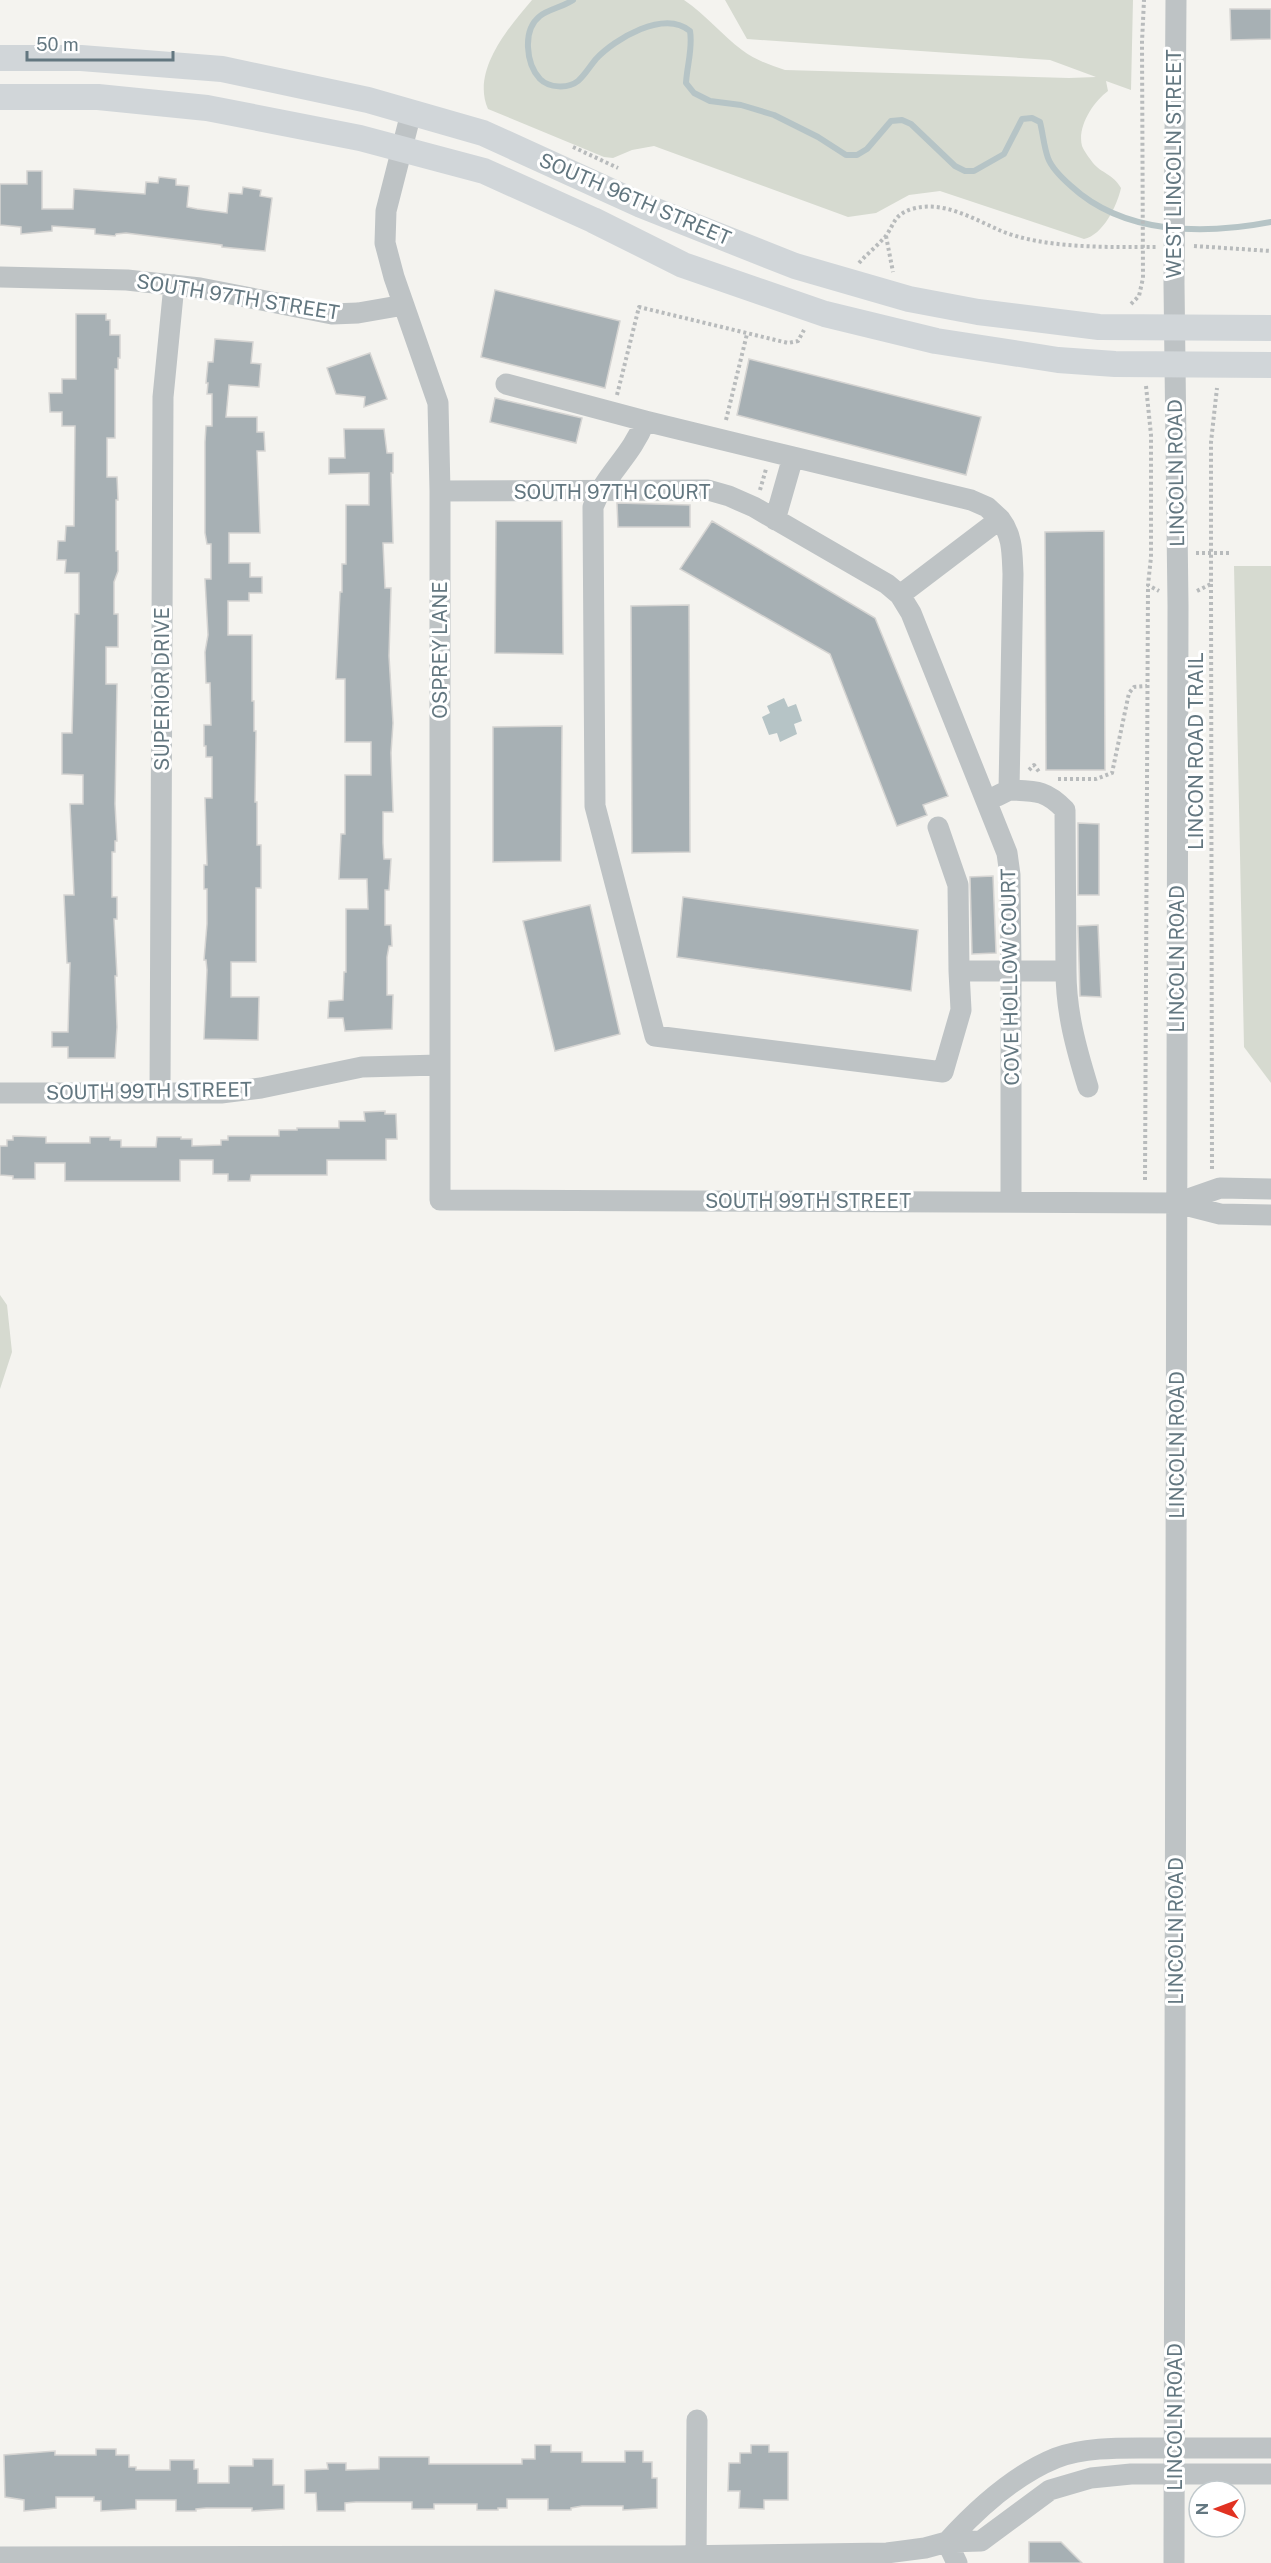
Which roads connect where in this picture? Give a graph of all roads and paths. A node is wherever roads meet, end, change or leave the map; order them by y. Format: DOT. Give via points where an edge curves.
graph roads {
  1 [pos="1144,0"];
  2 [pos="1176,0"];
  3 [pos="0,58"];
  4 [pos="0,97"];
  5 [pos="411,113"];
  6 [pos="402,149"];
  7 [pos="886,236"];
  8 [pos="1192,246"];
  9 [pos="1159,247"];
  10 [pos="1271,251"];
  11 [pos="858,263"];
  12 [pos="893,273"];
  13 [pos="0,278"];
  14 [pos="174,285"];
  15 [pos="1139,296"];
  16 [pos="404,305"];
  17 [pos="805,327"];
  18 [pos="1174,327"];
  19 [pos="1271,328"];
  20 [pos="747,333"];
  21 [pos="1175,364"];
  22 [pos="1271,365"];
  23 [pos="506,384"];
  24 [pos="1146,386"];
  25 [pos="1217,388"];
  26 [pos="616,399"];
  27 [pos="726,420"];
  28 [pos="645,421"];
  29 [pos="793,457"];
  30 [pos="768,462"];
  31 [pos="599,490"];
  32 [pos="440,491"];
  33 [pos="759,492"];
  34 [pos="1000,519"];
  35 [pos="775,520"];
  36 [pos="1177,552"];
  37 [pos="1211,553"];
  38 [pos="1231,554"];
  39 [pos="1211,584"];
  40 [pos="1148,585"];
  41 [pos="900,595"];
  42 [pos="1178,605"];
  43 [pos="1147,686"];
  44 [pos="1028,771"];
  45 [pos="1042,779"];
  46 [pos="1054,779"];
  47 [pos="1010,790"];
  48 [pos="986,800"];
  49 [pos="938,827"];
  50 [pos="959,971"];
  51 [pos="1011,971"];
  52 [pos="1066,971"];
  53 [pos="439,1065"];
  54 [pos="1088,1087"];
  55 [pos="0,1093"];
  56 [pos="160,1093"];
  57 [pos="1212,1171"];
  58 [pos="1145,1180"];
  59 [pos="1271,1189"];
  60 [pos="440,1200"];
  61 [pos="1011,1201"];
  62 [pos="1177,1203"];
  63 [pos="1271,1215"];
  64 [pos="697,2420"];
  65 [pos="1174,2448"];
  66 [pos="1271,2448"];
  67 [pos="1174,2474"];
  68 [pos="1271,2474"];
  69 [pos="947,2542"];
  70 [pos="0,2557"];
  71 [pos="696,2559"];
  72 [pos="144,2560"];
  73 [pos="418,2560"];
  74 [pos="957,2563"];
  75 [pos="1174,2563"];
  1 -- 15 [label="path" via="1143,278"];
  2 -- 18 [label="street, WEST LINCOLN STREET"];
  3 -- 5 [label="main road, SOUTH 96TH STREET" via="81,58 222,69"];
  4 -- 6 [label="main road, SOUTH 96TH STREET" via="98,98 207,108"];
  5 -- 6 [label="street, OSPREY LANE"];
  5 -- 18 [label="main road, SOUTH 96TH STREET" via="483,133 642,205 845,282 909,299 1047,322"];
  6 -- 16 [label="street, OSPREY LANE" via="386,211 385,243"];
  6 -- 21 [label="main road, SOUTH 96TH STREET" via="484,171 683,265 836,317 1001,352 1103,363"];
  7 -- 9 [label="path" via="899,215 923,207 959,213 1030,239 1094,246"];
  7 -- 11 [label="path"];
  7 -- 12 [label="path"];
  8 -- 10 [label="path"];
  13 -- 14 [label="street, SOUTH 97TH STREET" via="104,278"];
  14 -- 16 [label="street, SOUTH 97TH STREET" via="323,313 349,314"];
  14 -- 56 [label="street, SUPERIOR DRIVE" via="163,397"];
  16 -- 32 [label="street, OSPREY LANE" via="438,403"];
  17 -- 20 [label="path" via="795,343"];
  18 -- 19 [label="main road, SOUTH 96TH STREET"];
  18 -- 21 [label="street, LINCOLN ROAD"];
  20 -- 26 [label="path" via="639,307"];
  20 -- 27 [label="path"];
  21 -- 22 [label="main road, SOUTH 96TH STREET"];
  21 -- 36 [label="street, LINCOLN ROAD"];
  23 -- 28 [label="street"];
  24 -- 40 [label="path" via="1151,435"];
  25 -- 37 [label="path, LINCON ROAD TRAIL" via="1211,442"];
  28 -- 29 [label="street"];
  28 -- 31 [label="street" via="634,446"];
  29 -- 34 [label="street" via="971,500"];
  29 -- 35 [label="street"];
  30 -- 33 [label="path"];
  31 -- 32 [label="street, SOUTH 97TH COURT"];
  31 -- 35 [label="street, SOUTH 97TH COURT" via="708,489"];
  31 -- 50 [label="street" via="593,507 595,806 656,1036 943,1072 961,1010"];
  32 -- 53 [label="street, OSPREY LANE"];
  34 -- 41 [label="street"];
  34 -- 47 [label="street" via="1012,547"];
  35 -- 41 [label="street, SOUTH 97TH COURT"];
  36 -- 37 [label="path"];
  36 -- 42 [label="street, LINCOLN ROAD"];
  37 -- 38 [label="path"];
  37 -- 39 [label="path, LINCON ROAD TRAIL"];
  39 -- 42 [label="path"];
  39 -- 57 [label="path, LINCON ROAD TRAIL"];
  40 -- 42 [label="path"];
  40 -- 43 [label="path"];
  41 -- 48 [label="street, COVE HOLLOW COURT" via="911,613"];
  42 -- 62 [label="street, LINCOLN ROAD"];
  43 -- 46 [label="path" via="1134,687 1129,693 1112,773 1096,779"];
  43 -- 58 [label="path"];
  44 -- 45 [label="path" via="1034,765"];
  47 -- 48 [label="street"];
  47 -- 52 [label="street" via="1052,796 1065,810"];
  48 -- 51 [label="street, COVE HOLLOW COURT" via="1007,853"];
  49 -- 50 [label="street" via="958,885"];
  50 -- 51 [label="street"];
  51 -- 52 [label="street"];
  51 -- 61 [label="street, COVE HOLLOW COURT"];
  52 -- 54 [label="street" via="1070,1027"];
  53 -- 56 [label="street, SOUTH 99TH STREET" via="362,1067 234,1092"];
  53 -- 60 [label="street, OSPREY LANE"];
  55 -- 56 [label="street, SOUTH 99TH STREET"];
  59 -- 62 [label="street" via="1220,1188"];
  60 -- 61 [label="street, SOUTH 99TH STREET"];
  61 -- 62 [label="street, SOUTH 99TH STREET"];
  62 -- 63 [label="street" via="1220,1214"];
  62 -- 65 [label="street, LINCOLN ROAD"];
  64 -- 71 [label="street"];
  65 -- 66 [label="street"];
  65 -- 67 [label="street, LINCOLN ROAD"];
  65 -- 69 [label="street" via="1115,2448 1056,2458 972,2514"];
  67 -- 68 [label="street"];
  67 -- 69 [label="street" via="1090,2478 1050,2490 981,2541"];
  67 -- 75 [label="street, LINCOLN ROAD"];
  69 -- 71 [label="street" via="887,2553"];
  69 -- 74 [label="street"];
  70 -- 72 [label="street"];
  71 -- 73 [label="street"];
  72 -- 73 [label="street"];
}
